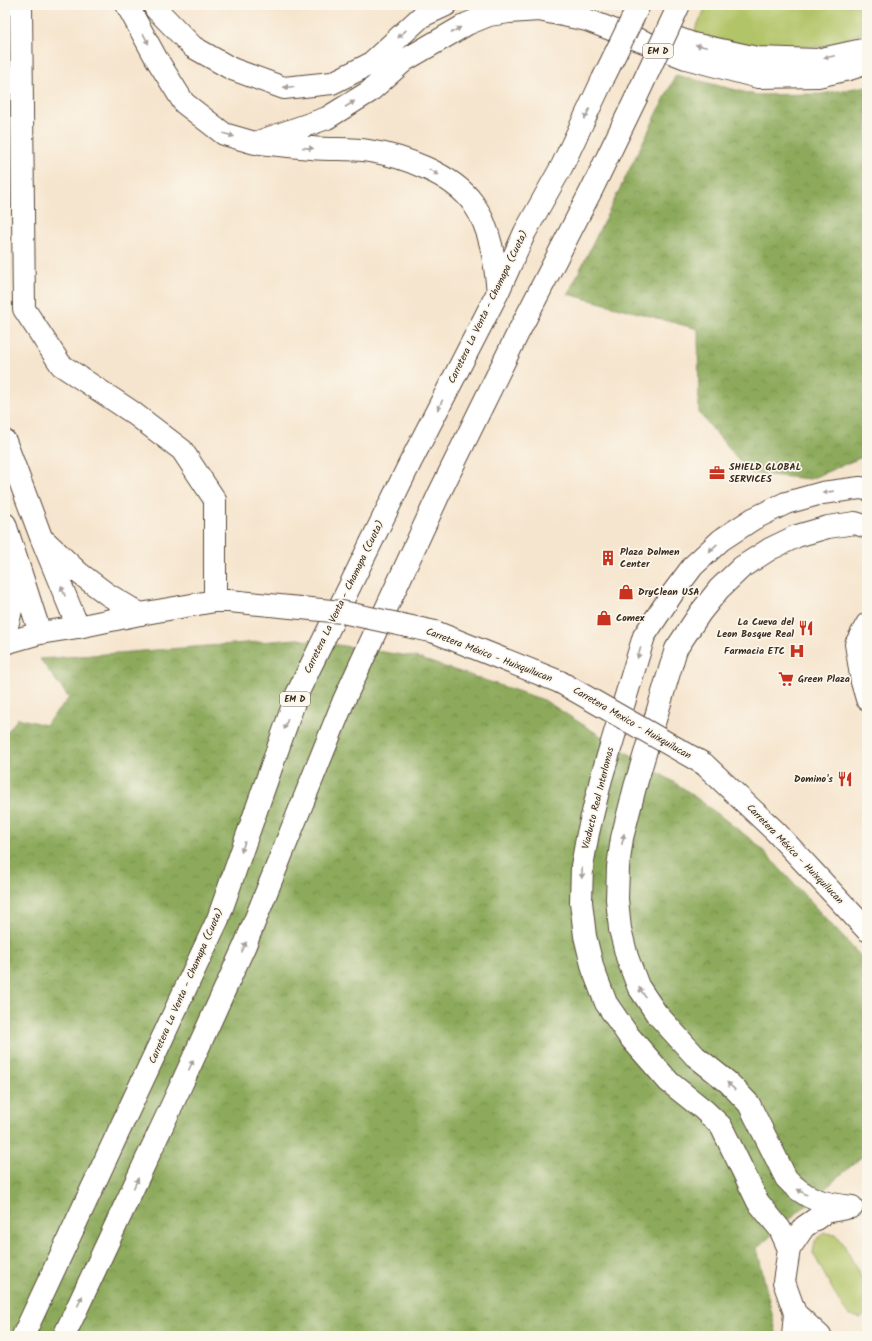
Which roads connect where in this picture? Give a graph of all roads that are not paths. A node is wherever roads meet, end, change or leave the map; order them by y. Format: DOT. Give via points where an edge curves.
graph roads {
  1 [pos="21,5"];
  2 [pos="127,5"];
  3 [pos="154,5"];
  4 [pos="446,5"];
  5 [pos="588,5"];
  6 [pos="639,5"];
  7 [pos="679,5"];
  8 [pos="867,49"];
  9 [pos="867,63"];
  10 [pos="255,143"];
  11 [pos="498,292"];
  12 [pos="5,441"];
  13 [pos="867,489"];
  14 [pos="5,524"];
  15 [pos="867,527"];
  16 [pos="41,537"];
  17 [pos="13,550"];
  18 [pos="222,601"];
  19 [pos="140,614"];
  20 [pos="867,624"];
  21 [pos="78,627"];
  22 [pos="5,632"];
  23 [pos="40,633"];
  24 [pos="5,643"];
  25 [pos="560,682"];
  26 [pos="867,698"];
  27 [pos="704,764"];
  28 [pos="864,919"];
  29 [pos="860,1208"];
  30 [pos="789,1249"];
  31 [pos="795,1313"];
  32 [pos="23,1336"];
  33 [pos="64,1336"];
  34 [pos="793,1336"];
  35 [pos="820,1336"];
  1 -- 18 [label="main road" via="24,309 61,365 132,412 182,450 215,500"];
  2 -- 10 [label="main road, one-way" via="184,104 224,134"];
  4 -- 3 [label="main road, one-way" via="422,16 370,64 332,83 284,88 232,69 193,47"];
  8 -- 5 [label="main road, one-way" via="817,60 757,58 693,44"];
  6 -- 11 [label="main road, Carretera La Venta - Chamapa (Cuota) / EM D, one-way, bridge" via="562,166 525,232"];
  33 -- 7 [label="main road, EM D, one-way, bridge" via="245,946 344,700 433,508 636,98"];
  10 -- 9 [label="main road, one-way" via="327,118 369,92 404,60 467,24 489,15 509,12 539,10 587,20 686,58 758,77 818,76"];
  10 -- 11 [label="main road, one-way" via="369,151 426,168 452,182 472,202 483,221 494,257"];
  11 -- 32 [label="main road, Carretera La Venta - Chamapa (Cuota) / EM D, one-way" via="410,462 297,694 218,919"];
  12 -- 16 [label="main road"];
  13 -- 30 [label="main road, Viaducto Real Interlomas, one-way" via="822,493 786,503 753,519 721,540 693,566 644,636 601,779 582,866 585,936 593,969 606,1003 628,1035 669,1082 720,1126 758,1202 780,1229"];
  14 -- 17 [label="main road"];
  29 -- 15 [label="main road, one-way" via="828,1204 795,1188 786,1178 749,1104 695,1056 656,1013 638,986 627,957 617,899 622,838 635,787 676,649 700,613 718,589 742,567 797,536 828,527 855,523"];
  16 -- 19 [label="main road" via="85,578"];
  21 -- 16 [label="main road, one-way"];
  17 -- 22 [label="main road" via="14,585 11,614"];
  17 -- 23 [label="main road"];
  18 -- 19 [label="main road, Carretera México - Huixquilucan"];
  18 -- 25 [label="main road, Carretera México - Huixquilucan, bridge" via="342,612 435,632"];
  19 -- 21 [label="main road, Carretera México - Huixquilucan"];
  20 -- 26 [label="main road" via="856,644"];
  21 -- 23 [label="main road, Carretera México - Huixquilucan"];
  23 -- 24 [label="main road, Carretera México - Huixquilucan"];
  25 -- 27 [label="main road, Carretera Mexico - Huixquilucan, bridge"];
  27 -- 28 [label="main road, Carretera México - Huixquilucan"];
  29 -- 30 [label="main road" via="826,1212 804,1227"];
  30 -- 31 [label="main road" via="784,1282"];
  31 -- 34 [label="main road"];
  31 -- 35 [label="main road"];
}
